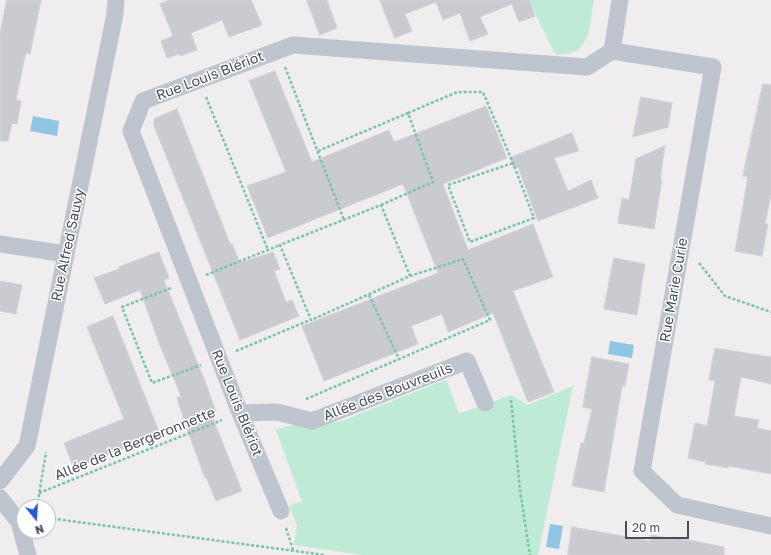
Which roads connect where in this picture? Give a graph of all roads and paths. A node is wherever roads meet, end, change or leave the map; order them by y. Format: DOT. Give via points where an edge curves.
graph roads {
  1 [pos="116,0"];
  2 [pos="620,0"];
  3 [pos="279,50"];
  4 [pos="612,51"];
  5 [pos="206,96"];
  6 [pos="408,113"];
  7 [pos="318,152"];
  8 [pos="513,163"];
  9 [pos="381,205"];
  10 [pos="344,220"];
  11 [pos="683,242"];
  12 [pos="0,244"];
  13 [pos="280,245"];
  14 [pos="268,250"];
  15 [pos="66,254"];
  16 [pos="410,276"];
  17 [pos="189,281"];
  18 [pos="369,295"];
  19 [pos="771,312"];
  20 [pos="310,320"];
  21 [pos="218,358"];
  22 [pos="399,359"];
  23 [pos="305,399"];
  24 [pos="510,400"];
  25 [pos="485,403"];
  26 [pos="240,413"];
  27 [pos="0,481"];
  28 [pos="39,493"];
  29 [pos="0,498"];
  30 [pos="281,511"];
  31 [pos="56,519"];
  32 [pos="771,526"];
  33 [pos="28,555"];
  34 [pos="325,555"];
  35 [pos="530,555"];
  1 -- 15 [label="street, Rue Alfred Sauvy"];
  2 -- 4 [label="street"];
  3 -- 4 [label="street, Rue Louis Blériot" via="293,45 587,67"];
  3 -- 7 [label="path"];
  3 -- 17 [label="street, Rue Louis Blériot" via="143,101 131,131"];
  4 -- 11 [label="street, Rue Marie Curie" via="713,66"];
  5 -- 14 [label="path"];
  6 -- 7 [label="path"];
  6 -- 8 [label="path" via="458,92 484,92"];
  6 -- 9 [label="path" via="433,182"];
  7 -- 10 [label="path"];
  8 -- 8 [label="path" via="448,185 470,242 534,218"];
  9 -- 10 [label="path"];
  9 -- 16 [label="path"];
  10 -- 13 [label="path"];
  11 -- 19 [label="path" via="725,296"];
  11 -- 32 [label="street, Rue Marie Curie" via="642,471 677,505"];
  12 -- 15 [label="street"];
  13 -- 14 [label="path"];
  13 -- 20 [label="path"];
  14 -- 17 [label="path"];
  15 -- 27 [label="street, Rue Alfred Sauvy" via="27,446"];
  16 -- 18 [label="path"];
  16 -- 22 [label="path" via="463,258 490,320"];
  17 -- 21 [label="street, Rue Louis Blériot"];
  17 -- 21 [label="path" via="122,307 152,383"];
  18 -- 20 [label="path"];
  18 -- 22 [label="path"];
  20 -- 21 [label="path"];
  21 -- 26 [label="street, Rue Louis Blériot"];
  22 -- 23 [label="path"];
  24 -- 35 [label="path"];
  25 -- 26 [label="street, Allée des Bouvreuils" via="467,361 312,421 276,412"];
  26 -- 28 [label="path, Allée de la Bergeronnette"];
  26 -- 30 [label="street, Rue Louis Blériot"];
  29 -- 33 [label="street" via="19,522"];
  31 -- 34 [label="path"];
}
